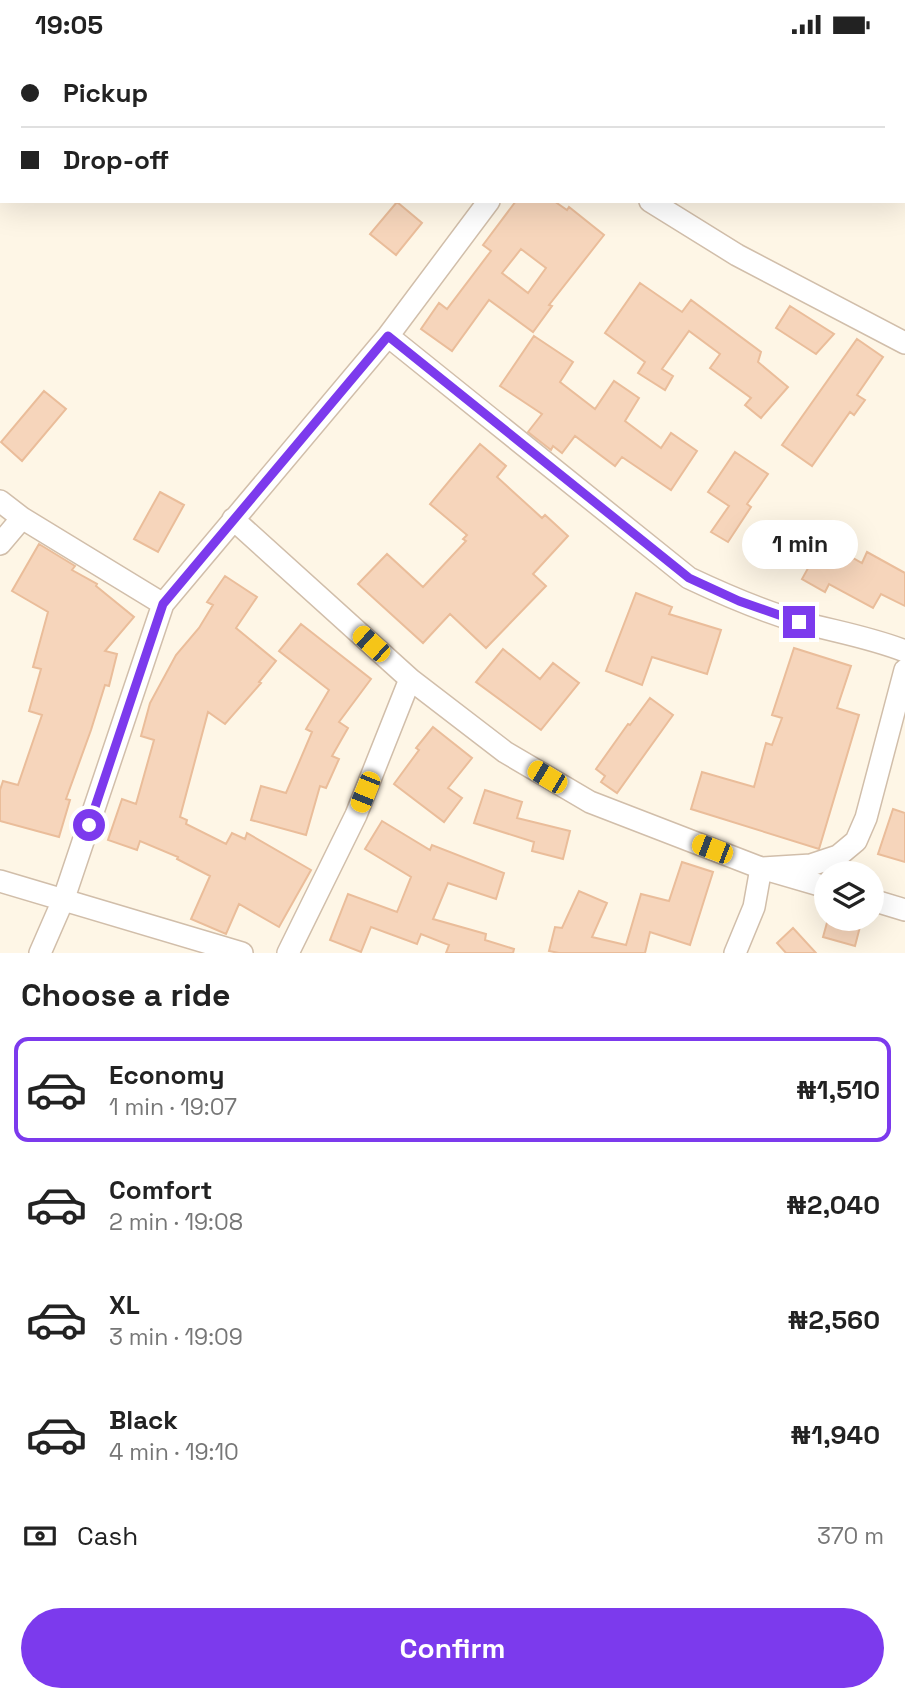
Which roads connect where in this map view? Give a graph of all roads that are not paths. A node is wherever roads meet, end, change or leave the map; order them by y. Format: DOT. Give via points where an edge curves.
graph roads {
  1 [pos="488,203"];
  2 [pos="653,203"];
  3 [pos="388,336"];
  4 [pos="905,343"];
  5 [pos="0,501"];
  6 [pos="22,518"];
  7 [pos="233,519"];
  8 [pos="0,544"];
  9 [pos="163,604"];
  10 [pos="905,651"];
  11 [pos="905,670"];
  12 [pos="410,679"];
  13 [pos="761,868"];
  14 [pos="0,881"];
  15 [pos="814,883"];
  16 [pos="64,898"];
  17 [pos="884,904"];
  18 [pos="905,910"];
  19 [pos="40,953"];
  20 [pos="242,953"];
  21 [pos="289,953"];
  22 [pos="735,953"];
  1 -- 3 [label="street"];
  2 -- 4 [label="street" via="737,255"];
  3 -- 7 [label="street"];
  3 -- 10 [label="street" via="689,578 799,622"];
  5 -- 6 [label="street"];
  6 -- 8 [label="street"];
  6 -- 9 [label="street"];
  7 -- 9 [label="street"];
  7 -- 12 [label="street"];
  9 -- 16 [label="street"];
  11 -- 13 [label="street" via="856,841 838,856 811,866"];
  12 -- 13 [label="street" via="505,752 590,802"];
  12 -- 21 [label="street" via="356,815"];
  13 -- 15 [label="street"];
  13 -- 22 [label="street" via="754,907"];
  14 -- 16 [label="street"];
  16 -- 19 [label="street"];
  16 -- 20 [label="street"];
  17 -- 18 [label="street"];
}
